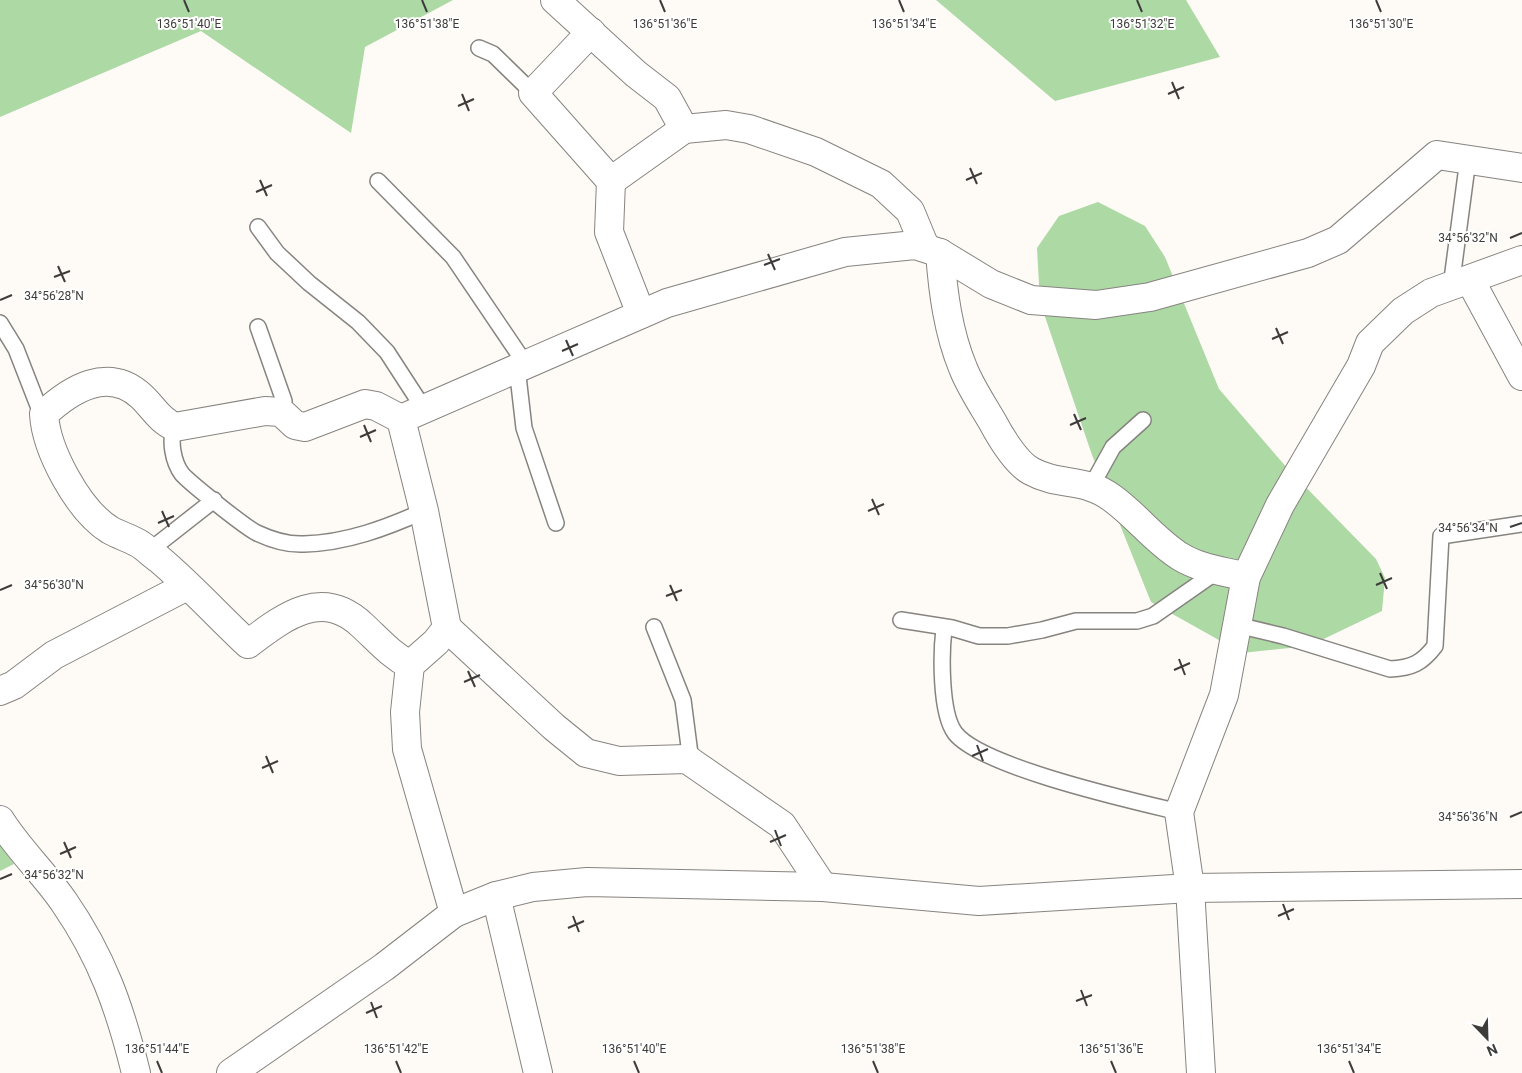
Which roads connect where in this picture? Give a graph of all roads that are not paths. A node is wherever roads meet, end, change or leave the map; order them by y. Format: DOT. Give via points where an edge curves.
graph roads {
  1 [pos="556,0"];
  2 [pos="591,32"];
  3 [pos="479,48"];
  4 [pos="533,93"];
  5 [pos="684,129"];
  6 [pos="1468,160"];
  7 [pos="1522,168"];
  8 [pos="378,181"];
  9 [pos="611,181"];
  10 [pos="258,227"];
  11 [pos="933,250"];
  12 [pos="1522,260"];
  13 [pos="1460,283"];
  14 [pos="641,314"];
  15 [pos="0,323"];
  16 [pos="258,326"];
  17 [pos="519,367"];
  18 [pos="1522,376"];
  19 [pos="281,412"];
  20 [pos="44,414"];
  21 [pos="412,414"];
  22 [pos="1142,420"];
  23 [pos="175,427"];
  24 [pos="1092,485"];
  25 [pos="214,500"];
  26 [pos="424,511"];
  27 [pos="556,523"];
  28 [pos="1522,524"];
  29 [pos="149,552"];
  30 [pos="1216,572"];
  31 [pos="1246,577"];
  32 [pos="187,586"];
  33 [pos="902,620"];
  34 [pos="1237,625"];
  35 [pos="447,628"];
  36 [pos="654,628"];
  37 [pos="944,628"];
  38 [pos="410,665"];
  39 [pos="0,691"];
  40 [pos="691,762"];
  41 [pos="1179,812"];
  42 [pos="0,820"];
  43 [pos="1522,884"];
  44 [pos="824,887"];
  45 [pos="1190,888"];
  46 [pos="496,896"];
  47 [pos="454,913"];
  48 [pos="136,1073"];
  49 [pos="231,1073"];
  50 [pos="538,1073"];
  51 [pos="1202,1073"];
  1 -- 2 [label="street"];
  2 -- 4 [label="street"];
  2 -- 5 [label="street" via="667,98"];
  3 -- 4 [label="lane" via="493,54"];
  4 -- 9 [label="street"];
  5 -- 9 [label="street"];
  5 -- 11 [label="street" via="726,125 749,129 816,152 881,184 910,211"];
  6 -- 7 [label="street"];
  6 -- 11 [label="street" via="1437,154 1338,240 1308,253 1150,298 1096,305 1031,300 991,284"];
  6 -- 13 [label="lane"];
  8 -- 17 [label="lane" via="453,257 518,353"];
  9 -- 14 [label="street" via="609,232"];
  10 -- 21 [label="lane" via="277,253 358,322 387,352"];
  11 -- 14 [label="street" via="915,245 845,252 667,303"];
  11 -- 24 [label="street" via="951,332 963,369 1003,441 1029,470 1051,479"];
  12 -- 13 [label="street"];
  13 -- 18 [label="street"];
  13 -- 31 [label="street" via="1431,294 1402,311 1370,343 1361,366 1280,505"];
  14 -- 17 [label="street"];
  15 -- 20 [label="lane" via="16,349"];
  16 -- 19 [label="lane" via="284,401"];
  17 -- 21 [label="street"];
  17 -- 27 [label="lane" via="524,428"];
  19 -- 21 [label="street" via="295,425 305,427 365,404"];
  19 -- 23 [label="street" via="265,411"];
  20 -- 23 [label="street" via="64,396 82,386 99,382 117,383 131,388 164,422"];
  20 -- 29 [label="street" via="45,430 71,488 110,530"];
  21 -- 26 [label="street"];
  22 -- 24 [label="lane" via="1113,447"];
  23 -- 25 [label="lane" via="173,452 182,473"];
  24 -- 30 [label="street" via="1113,498 1162,544 1182,558"];
  25 -- 26 [label="lane" via="254,532 281,543 305,544 352,538 389,527"];
  25 -- 29 [label="lane"];
  26 -- 35 [label="street"];
  28 -- 34 [label="lane" via="1441,536 1435,646 1424,660 1409,669 1390,669"];
  29 -- 32 [label="street"];
  30 -- 31 [label="street"];
  30 -- 37 [label="lane" via="1153,616 1137,621 1076,621 1008,636 979,636"];
  31 -- 34 [label="street"];
  32 -- 38 [label="street" via="248,644 279,621 303,610 326,606 346,612 392,655"];
  32 -- 39 [label="street" via="54,655 14,685"];
  33 -- 37 [label="lane"];
  34 -- 41 [label="street" via="1224,695"];
  35 -- 38 [label="street"];
  35 -- 40 [label="street" via="586,752 619,760 686,759"];
  36 -- 40 [label="lane" via="683,700"];
  37 -- 41 [label="lane" via="940,653 948,718 954,732 966,743 978,752 1032,771"];
  38 -- 47 [label="street" via="405,712 407,749"];
  40 -- 44 [label="street" via="782,825"];
  41 -- 45 [label="street"];
  42 -- 48 [label="street" via="63,901 98,955 114,995"];
  43 -- 45 [label="street"];
  44 -- 45 [label="street" via="979,900"];
  44 -- 46 [label="street" via="586,882 533,887"];
  45 -- 51 [label="street"];
  46 -- 47 [label="street"];
  46 -- 50 [label="street"];
  47 -- 49 [label="street" via="384,967"];
}
